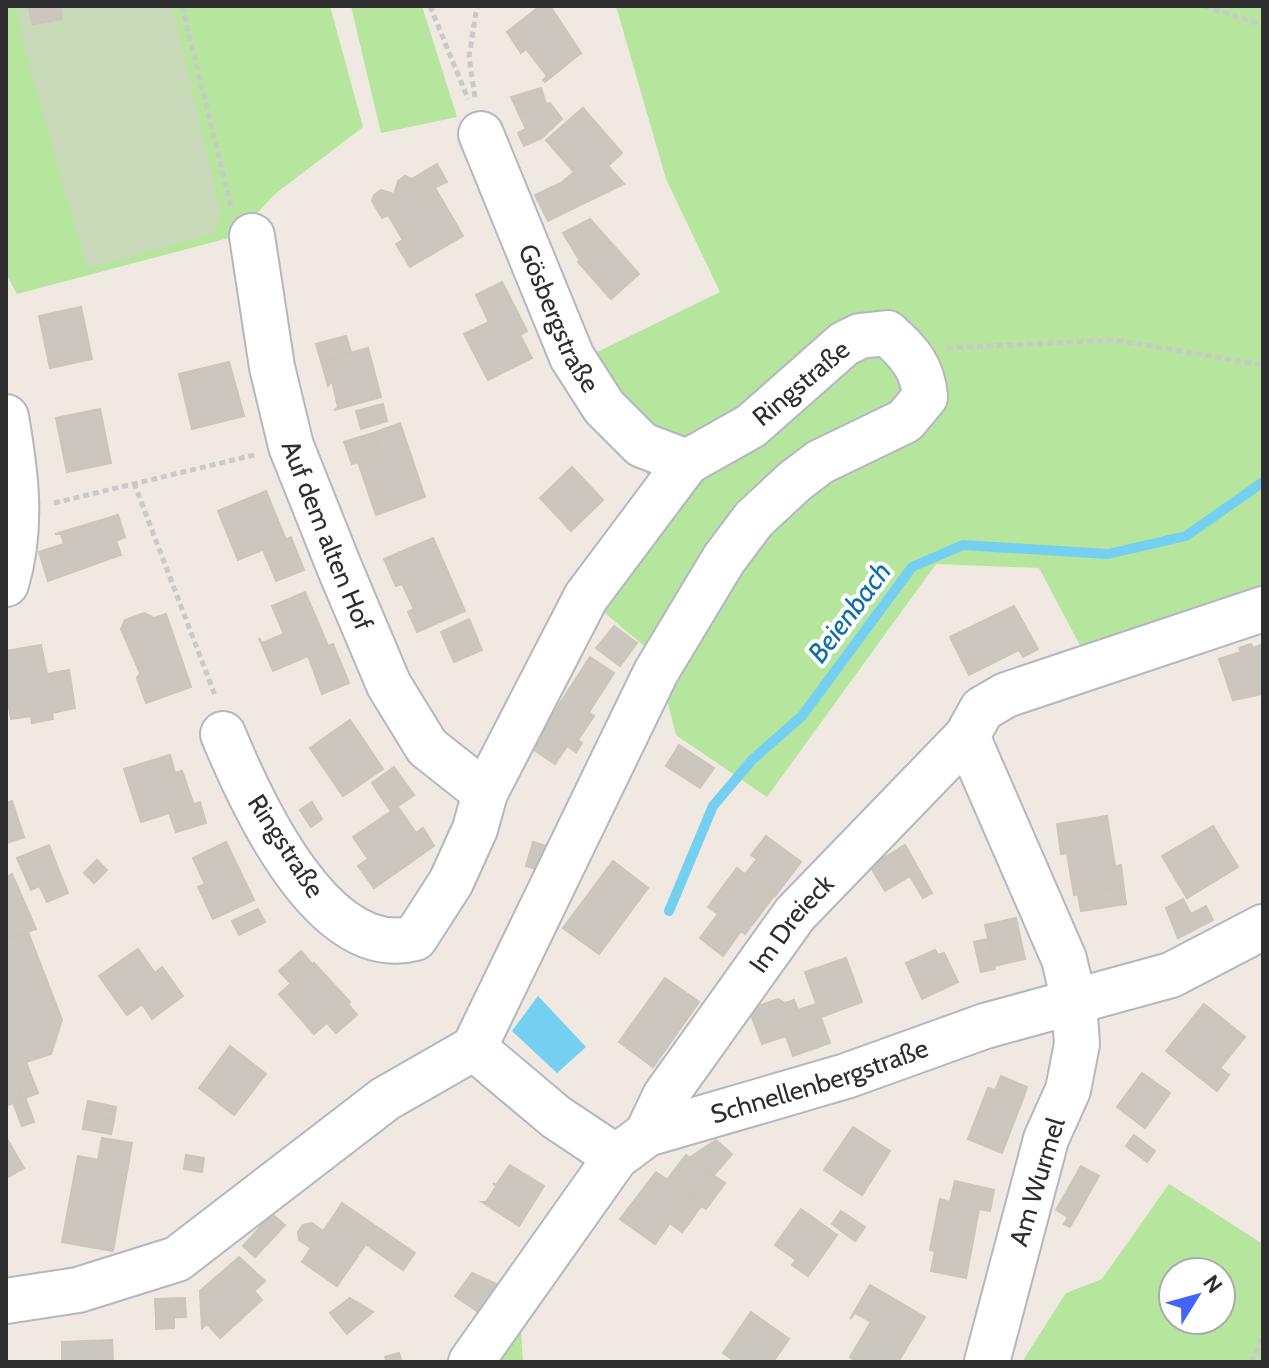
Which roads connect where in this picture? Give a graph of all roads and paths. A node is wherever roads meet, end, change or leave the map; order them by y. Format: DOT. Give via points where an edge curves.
graph roads {
  1 [pos="182,6"];
  2 [pos="430,6"];
  3 [pos="477,6"];
  4 [pos="1204,6"];
  5 [pos="1263,25"];
  6 [pos="481,134"];
  7 [pos="252,236"];
  8 [pos="906,350"];
  9 [pos="1263,365"];
  10 [pos="6,417"];
  11 [pos="291,446"];
  12 [pos="687,462"];
  13 [pos="134,483"];
  14 [pos="18,512"];
  15 [pos="6,584"];
  16 [pos="1263,609"];
  17 [pos="223,734"];
  18 [pos="967,736"];
  19 [pos="485,793"];
  20 [pos="1263,927"];
  21 [pos="1074,1001"];
  22 [pos="474,1048"];
  23 [pos="632,1145"];
  24 [pos="7,1299"];
  25 [pos="1263,1336"];
  26 [pos="471,1362"];
  27 [pos="987,1362"];
  28 [pos="1251,1362"];
  1 -- 7 [label="path" via="234,216"];
  2 -- 6 [label="path"];
  3 -- 6 [label="path" via="469,57"];
  4 -- 5 [label="path"];
  6 -- 12 [label="street, Gösbergstraße" via="572,357 604,407 642,445"];
  7 -- 11 [label="street, Auf dem alten Hof" via="272,367"];
  8 -- 9 [label="path" via="1115,340"];
  8 -- 12 [label="street, Ringstraße" via="887,333 844,344 751,426"];
  8 -- 22 [label="street" via="923,377 925,397 905,421 820,462 795,481 754,519 724,559 656,672"];
  10 -- 14 [label="street"];
  11 -- 13 [label="path"];
  11 -- 19 [label="street, Auf dem alten Hof" via="389,685 427,747"];
  12 -- 19 [label="street, Ringstraße" via="586,597"];
  13 -- 14 [label="path"];
  13 -- 17 [label="path" via="216,696"];
  14 -- 15 [label="street" via="15,556"];
  16 -- 18 [label="street, Im Dreieck" via="1006,695 982,709"];
  17 -- 19 [label="street, Ringstraße" via="273,835 313,895 349,927 372,939 394,943 415,938 426,925 463,856"];
  18 -- 21 [label="street" via="1064,959"];
  18 -- 23 [label="street, Im Dreieck" via="795,914"];
  20 -- 21 [label="street, Schnellenbergstraße" via="1171,975"];
  21 -- 23 [label="street, Schnellenbergstraße"];
  21 -- 27 [label="street, Am Wurmel" via="1077,1044 1068,1090 1046,1139"];
  22 -- 23 [label="street" via="556,1117"];
  22 -- 24 [label="street" via="374,1107 177,1259 78,1290"];
  23 -- 26 [label="street"];
  25 -- 28 [label="path"];
}
